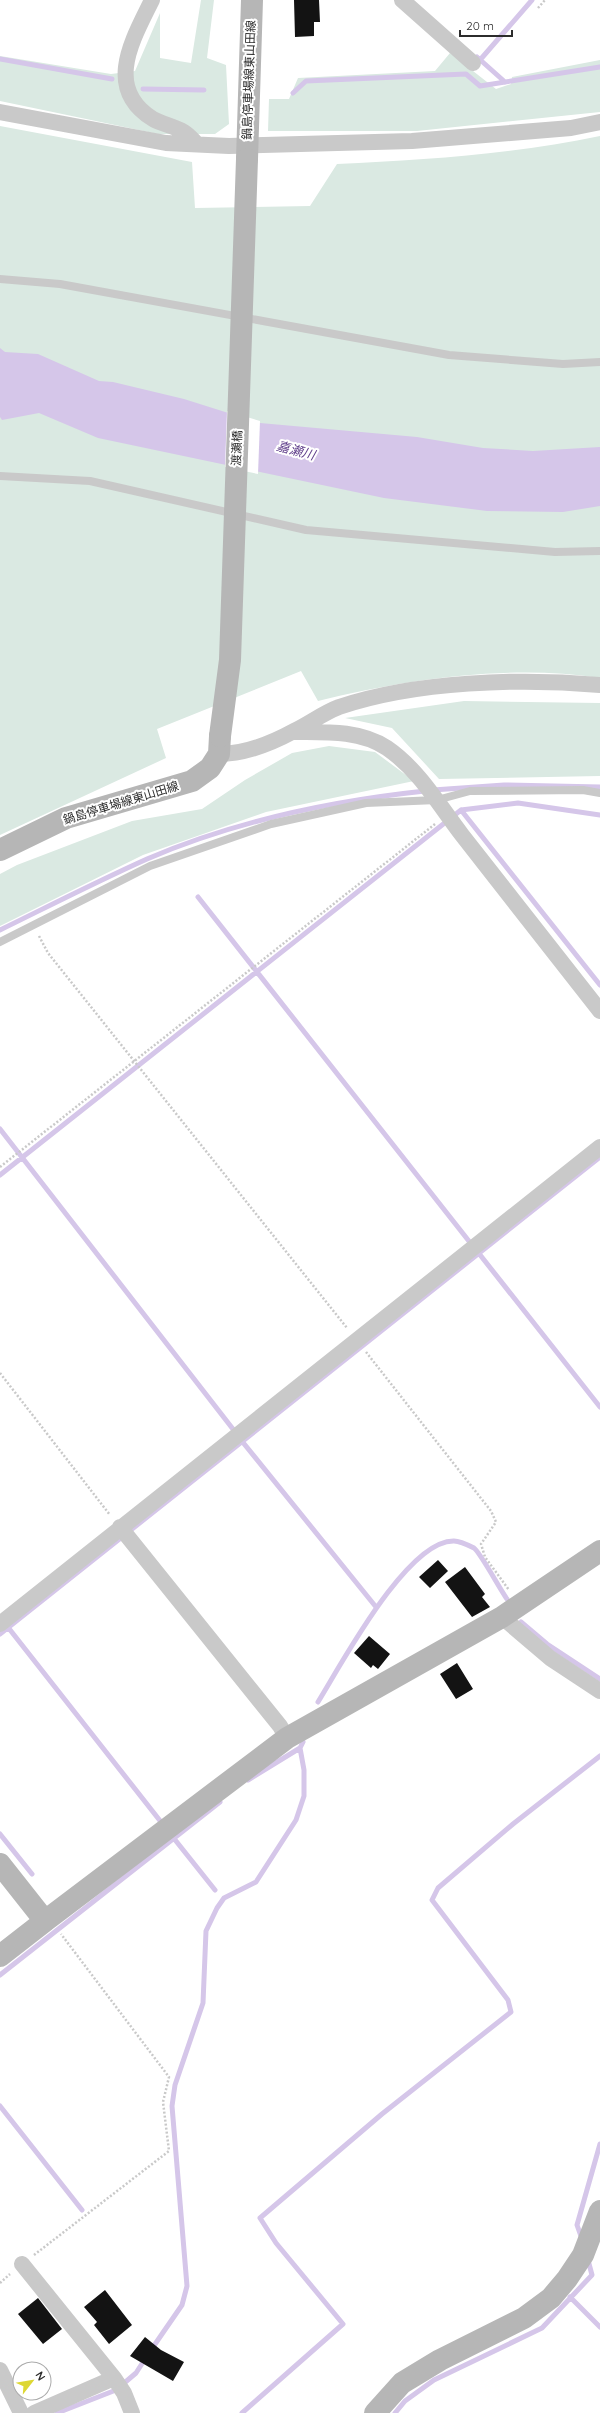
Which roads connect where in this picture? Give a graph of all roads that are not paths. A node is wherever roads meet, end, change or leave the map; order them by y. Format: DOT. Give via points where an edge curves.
graph roads {
  1 [pos="152,0"];
  2 [pos="252,0"];
  3 [pos="402,0"];
  4 [pos="473,63"];
  5 [pos="0,112"];
  6 [pos="600,122"];
  7 [pos="197,144"];
  8 [pos="247,152"];
  9 [pos="0,279"];
  10 [pos="600,362"];
  11 [pos="0,476"];
  12 [pos="600,551"];
  13 [pos="600,685"];
  14 [pos="293,732"];
  15 [pos="220,745"];
  16 [pos="600,793"];
  17 [pos="436,800"];
  18 [pos="0,850"];
  19 [pos="0,942"];
  20 [pos="600,1011"];
  21 [pos="600,1147"];
  22 [pos="125,1533"];
  23 [pos="600,1551"];
  24 [pos="502,1617"];
  25 [pos="4,1621"];
  26 [pos="600,1691"];
  27 [pos="287,1738"];
  28 [pos="0,1864"];
  29 [pos="53,1928"];
  30 [pos="0,1956"];
  31 [pos="600,2211"];
  32 [pos="22,2264"];
  33 [pos="0,2370"];
  34 [pos="114,2378"];
  35 [pos="21,2413"];
  36 [pos="34,2413"];
  37 [pos="132,2413"];
  38 [pos="375,2413"];
  1 -- 7 [label="street" via="125,63 125,82 131,99 152,118 184,132"];
  2 -- 8 [label="street, 鍋島停車場線東山田線"];
  3 -- 4 [label="street"];
  5 -- 7 [label="street" via="166,143"];
  6 -- 8 [label="street" via="571,128"];
  7 -- 8 [label="street"];
  8 -- 15 [label="street, 渡瀬橋, bridge" via="230,660"];
  9 -- 10 [label="lane" via="60,284 449,355 563,364"];
  11 -- 12 [label="lane" via="90,481 306,530 555,552"];
  13 -- 14 [label="street" via="492,682 415,690 374,697 338,708"];
  14 -- 15 [label="street" via="232,754"];
  14 -- 17 [label="street" via="337,732 368,739 387,748 420,780"];
  15 -- 18 [label="street, 鍋島停車場線東山田線" via="210,768 192,781 66,818"];
  16 -- 17 [label="lane" via="583,790 470,791"];
  17 -- 19 [label="lane" via="366,803 271,824 150,866"];
  17 -- 20 [label="street"];
  21 -- 22 [label="street" via="356,1340"];
  22 -- 25 [label="street"];
  22 -- 27 [label="street"];
  23 -- 24 [label="street"];
  24 -- 26 [label="street" via="550,1658"];
  24 -- 27 [label="street"];
  27 -- 29 [label="street"];
  28 -- 29 [label="street"];
  29 -- 30 [label="street"];
  31 -- 38 [label="street" via="585,2248 567,2279 550,2298 524,2318 440,2360 402,2383"];
  32 -- 34 [label="street"];
  33 -- 35 [label="street"];
  34 -- 36 [label="street"];
  34 -- 37 [label="street" via="124,2393"];
}
